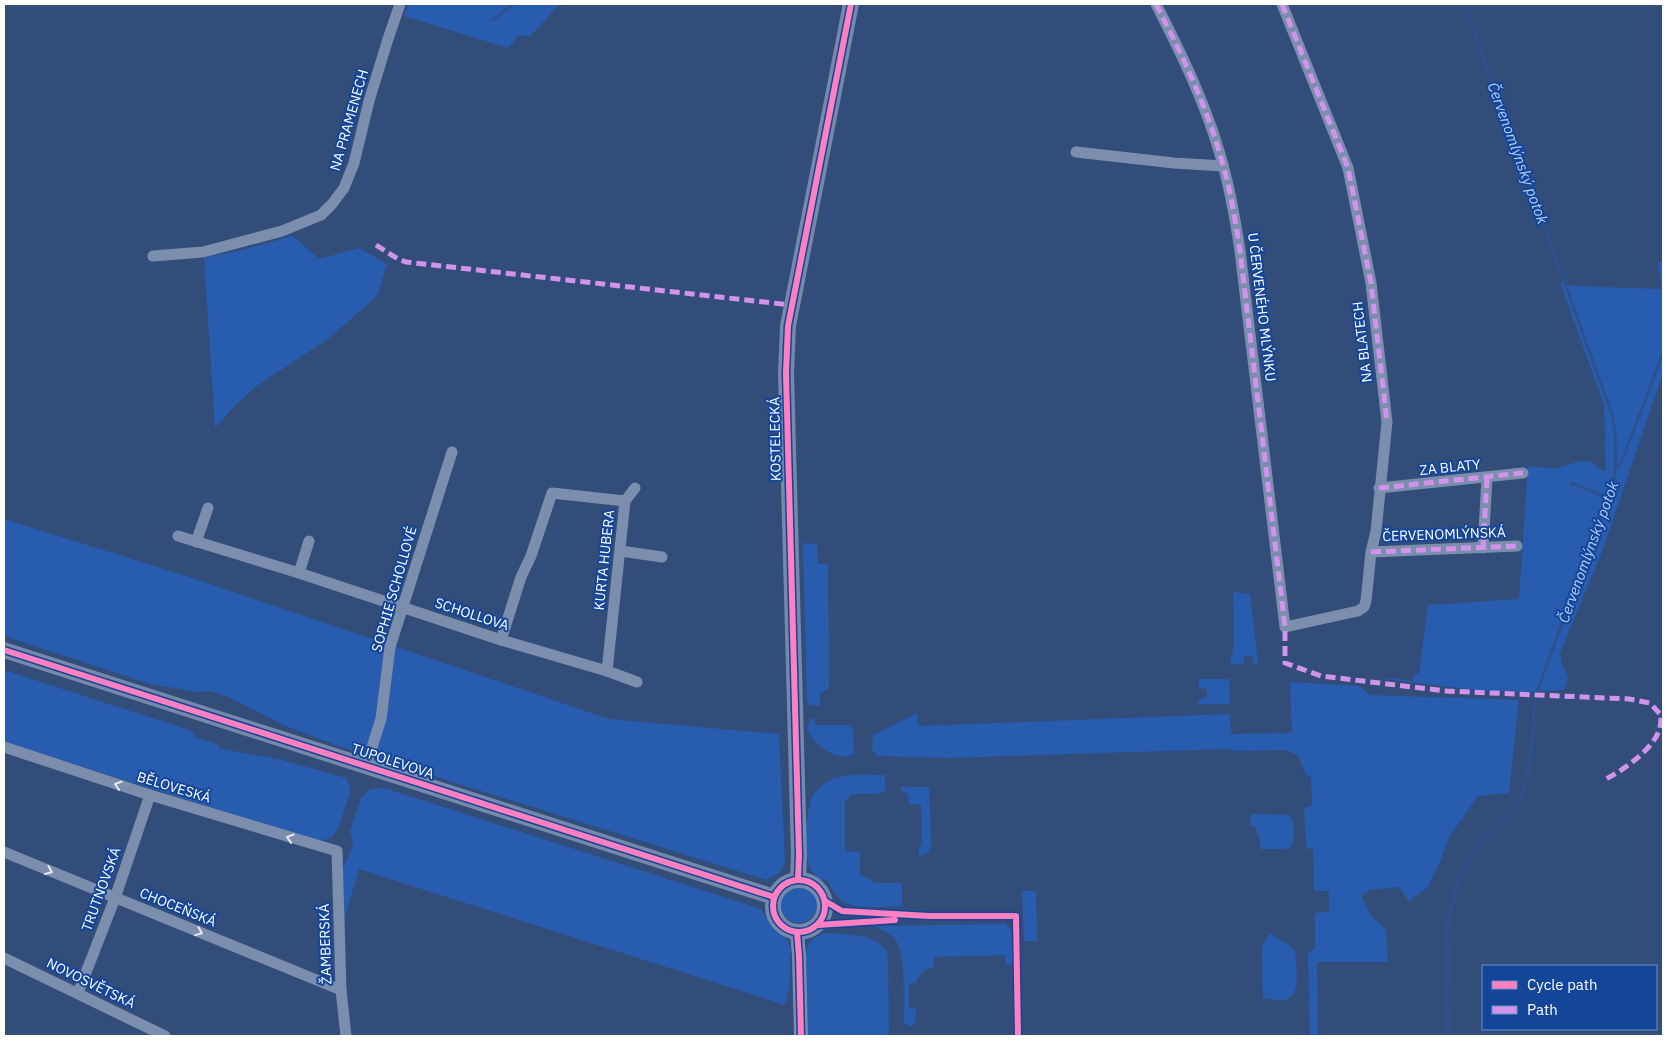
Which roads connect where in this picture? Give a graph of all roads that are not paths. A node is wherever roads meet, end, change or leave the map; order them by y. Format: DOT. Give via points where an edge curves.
graph roads {
  1 [pos="400,4"];
  2 [pos="852,4"];
  3 [pos="1156,4"];
  4 [pos="1282,4"];
  5 [pos="1076,152"];
  6 [pos="1223,166"];
  7 [pos="153,256"];
  8 [pos="452,452"];
  9 [pos="1524,473"];
  10 [pos="1487,478"];
  11 [pos="635,488"];
  12 [pos="1379,488"];
  13 [pos="625,501"];
  14 [pos="208,508"];
  15 [pos="178,536"];
  16 [pos="309,541"];
  17 [pos="196,542"];
  18 [pos="1517,546"];
  19 [pos="1483,548"];
  20 [pos="621,551"];
  21 [pos="1371,552"];
  22 [pos="662,557"];
  23 [pos="299,573"];
  24 [pos="401,607"];
  25 [pos="1285,627"];
  26 [pos="502,640"];
  27 [pos="4,650"];
  28 [pos="607,671"];
  29 [pos="637,682"];
  30 [pos="4,747"];
  31 [pos="366,766"];
  32 [pos="150,795"];
  33 [pos="337,851"];
  34 [pos="4,852"];
  35 [pos="798,879"];
  36 [pos="774,897"];
  37 [pos="115,898"];
  38 [pos="797,932"];
  39 [pos="4,958"];
  40 [pos="341,990"];
  41 [pos="78,993"];
  42 [pos="165,1036"];
  43 [pos="346,1036"];
  44 [pos="801,1036"];
  1 -- 7 [label="street, NA PRAMENECH" via="369,101 354,163 344,188 332,204 321,214 282,231 203,252"];
  2 -- 35 [label="main road, KOSTELECKÁ" via="788,326 786,382"];
  3 -- 6 [label="street, U ČERVENÉHO MLÝNKU" via="1200,100"];
  4 -- 12 [label="street, NA BLATECH" via="1348,168 1370,283 1387,422"];
  5 -- 6 [label="street"];
  6 -- 25 [label="street, U ČERVENÉHO MLÝNKU" via="1240,251"];
  8 -- 24 [label="street, SOPHIE SCHOLLOVÉ"];
  9 -- 10 [label="street, ZA BLATY"];
  10 -- 12 [label="street, ZA BLATY"];
  10 -- 19 [label="street"];
  11 -- 13 [label="street"];
  12 -- 21 [label="street, NA BLATECH"];
  13 -- 20 [label="street, KURTA HUBERA"];
  13 -- 26 [label="street, KURTA HUBERA" via="552,492"];
  14 -- 17 [label="street"];
  15 -- 17 [label="street, SCHOLLOVA"];
  16 -- 23 [label="street"];
  17 -- 23 [label="street, SCHOLLOVA"];
  18 -- 19 [label="street, ČERVENOMLÝNSKÁ"];
  19 -- 21 [label="street, ČERVENOMLÝNSKÁ"];
  20 -- 22 [label="street"];
  20 -- 28 [label="street, KURTA HUBERA"];
  21 -- 25 [label="street, NA BLATECH" via="1364,607"];
  23 -- 24 [label="street, SCHOLLOVA"];
  24 -- 26 [label="street, SCHOLLOVA"];
  24 -- 31 [label="street, SOPHIE SCHOLLOVÉ" via="390,647 381,719"];
  26 -- 28 [label="street, SCHOLLOVA"];
  27 -- 31 [label="main road, TUPOLEVOVA"];
  28 -- 29 [label="street, SCHOLLOVA"];
  32 -- 30 [label="street, BĚLOVESKÁ, one-way"];
  31 -- 36 [label="main road, TUPOLEVOVA"];
  33 -- 32 [label="street, BĚLOVESKÁ, one-way"];
  32 -- 37 [label="street, TRUTNOVSKÁ"];
  33 -- 40 [label="street, ŽAMBERSKÁ"];
  34 -- 37 [label="street, CHOCEŇSKÁ, one-way"];
  35 -- 36 [label="main road" via="782,885"];
  35 -- 38 [label="main road" via="818,887 826,908 818,925 805,932"];
  36 -- 38 [label="main road" via="775,918 788,930"];
  37 -- 40 [label="street, CHOCEŇSKÁ, one-way"];
  37 -- 41 [label="street, TRUTNOVSKÁ"];
  38 -- 44 [label="street"];
  39 -- 41 [label="street, NOVOSVĚTSKÁ"];
  40 -- 43 [label="street, ŽAMBERSKÁ"];
  41 -- 42 [label="street, NOVOSVĚTSKÁ"];
}
